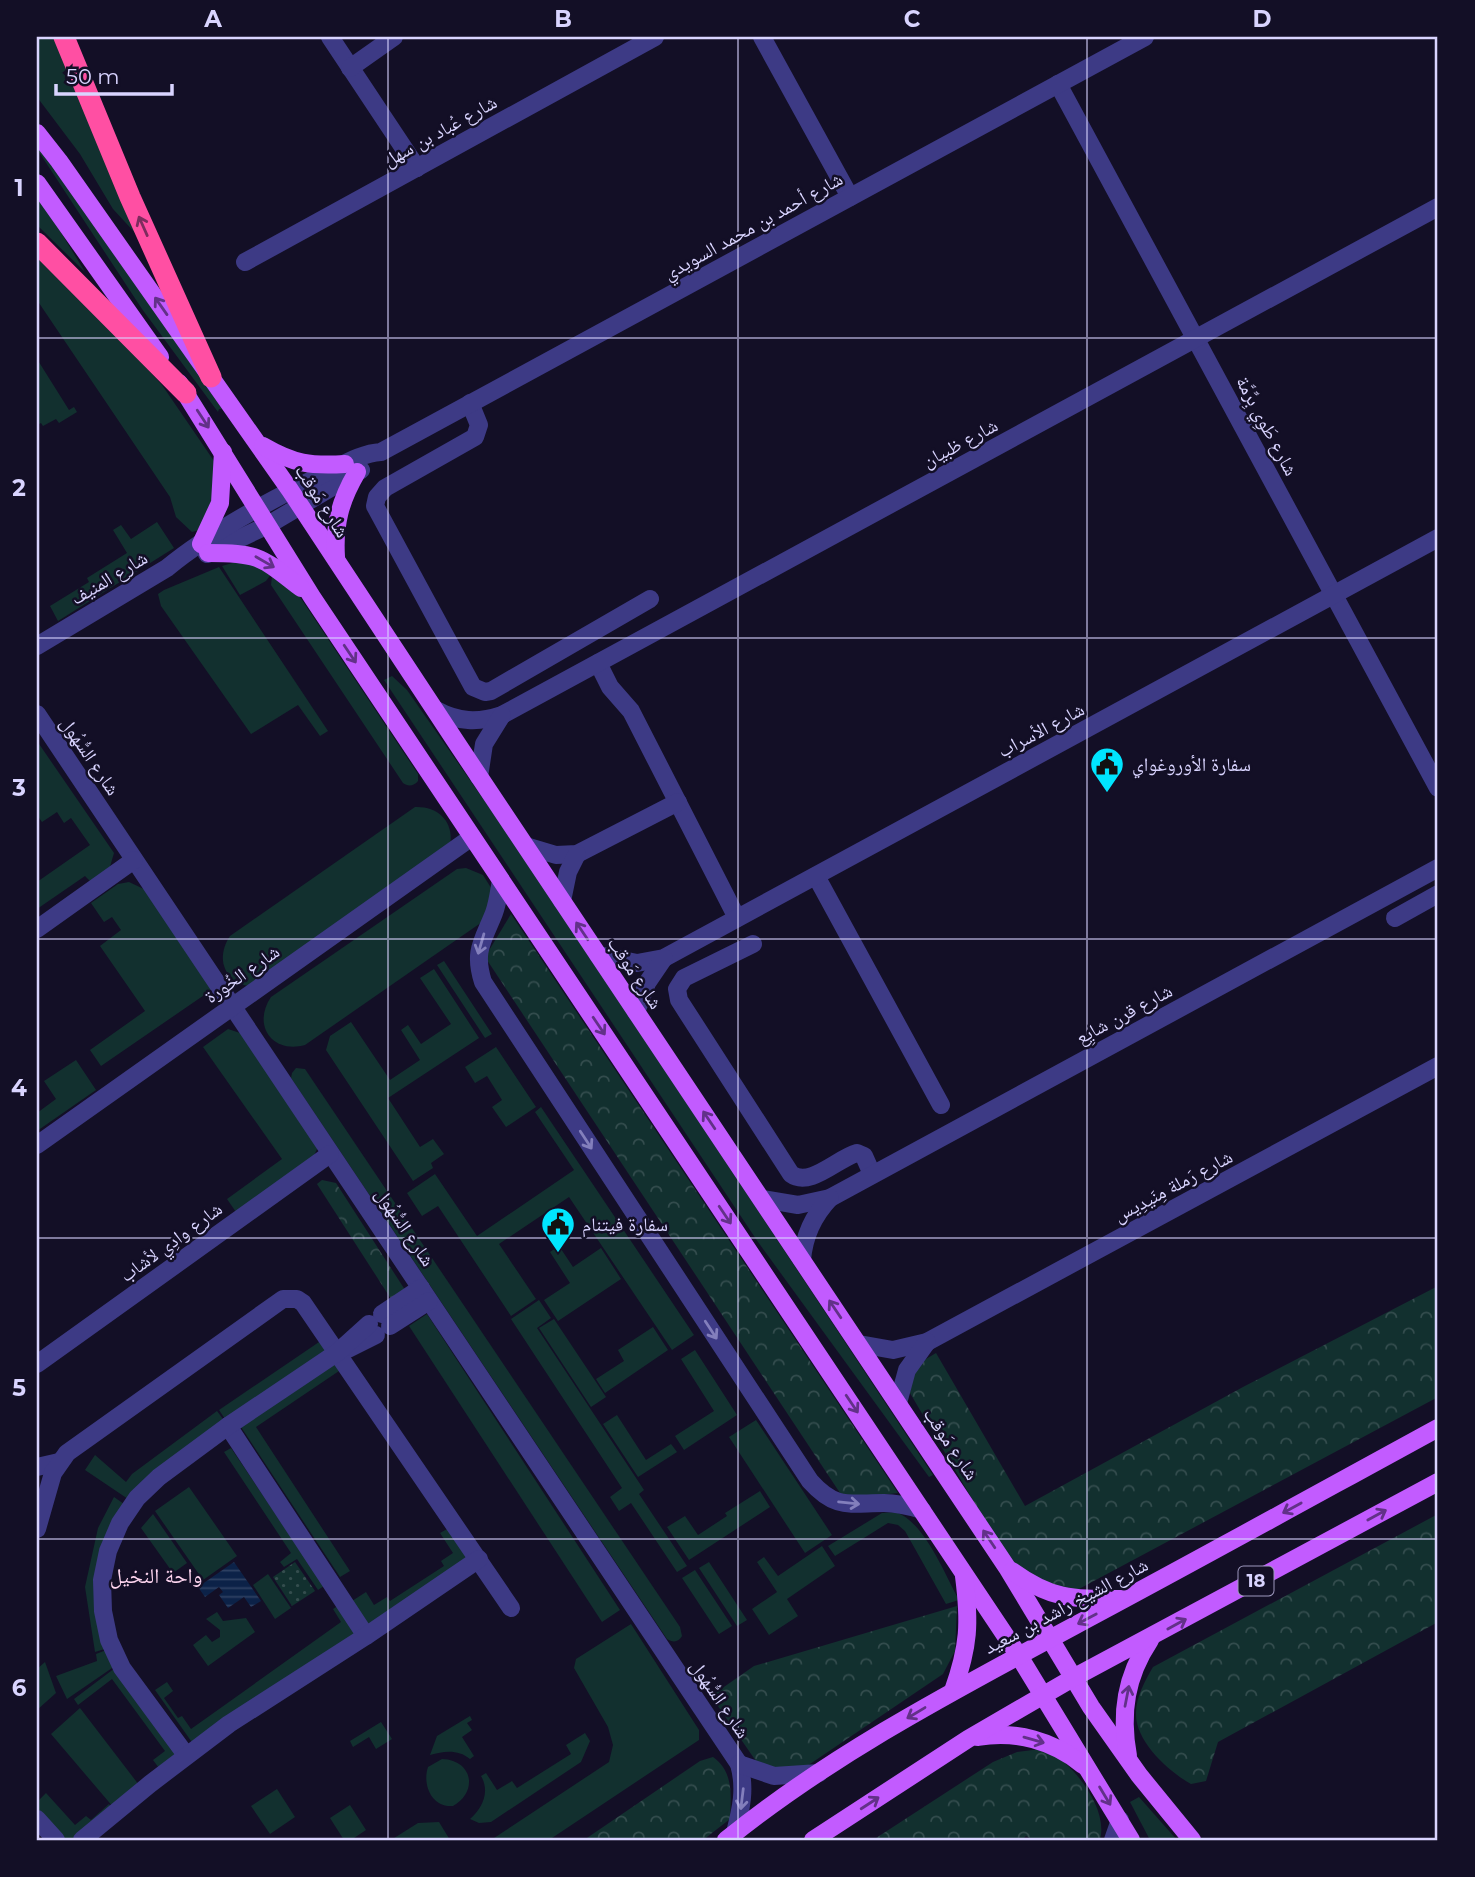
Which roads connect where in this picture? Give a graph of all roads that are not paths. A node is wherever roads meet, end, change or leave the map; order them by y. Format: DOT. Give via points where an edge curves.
graph roads {
  1 [pos="64,37"];
  2 [pos="330,37"];
  3 [pos="394,37"];
  4 [pos="655,37"];
  5 [pos="762,37"];
  6 [pos="1141,38"];
  7 [pos="350,68"];
  8 [pos="1058,84"];
  9 [pos="37,133"];
  10 [pos="417,168"];
  11 [pos="37,183"];
  12 [pos="850,197"];
  13 [pos="1438,207"];
  14 [pos="37,243"];
  15 [pos="245,262"];
  16 [pos="1196,339"];
  17 [pos="211,377"];
  18 [pos="186,393"];
  19 [pos="470,403"];
  20 [pos="257,442"];
  21 [pos="223,452"];
  22 [pos="351,468"];
  23 [pos="290,490"];
  24 [pos="300,506"];
  25 [pos="258,509"];
  26 [pos="268,525"];
  27 [pos="1438,538"];
  28 [pos="204,549"];
  29 [pos="336,561"];
  30 [pos="1334,595"];
  31 [pos="312,597"];
  32 [pos="650,599"];
  33 [pos="593,633"];
  34 [pos="37,646"];
  35 [pos="602,661"];
  36 [pos="436,710"];
  37 [pos="37,714"];
  38 [pos="502,715"];
  39 [pos="479,777"];
  40 [pos="1438,788"];
  41 [pos="678,802"];
  42 [pos="472,837"];
  43 [pos="526,846"];
  44 [pos="578,854"];
  45 [pos="134,860"];
  46 [pos="1438,868"];
  47 [pos="816,876"];
  48 [pos="501,880"];
  49 [pos="1438,894"];
  50 [pos="562,901"];
  51 [pos="737,918"];
  52 [pos="1395,918"];
  53 [pos="37,929"];
  54 [pos="714,931"];
  55 [pos="754,944"];
  56 [pos="598,955"];
  57 [pos="727,957"];
  58 [pos="664,958"];
  59 [pos="232,1007"];
  60 [pos="636,1012"];
  61 [pos="1438,1066"];
  62 [pos="942,1105"];
  63 [pos="37,1145"];
  64 [pos="330,1154"];
  65 [pos="872,1174"];
  66 [pos="830,1198"];
  67 [pos="762,1199"];
  68 [pos="802,1260"];
  69 [pos="425,1295"];
  70 [pos="928,1342"];
  71 [pos="859,1345"];
  72 [pos="338,1352"];
  73 [pos="37,1364"];
  74 [pos="898,1403"];
  75 [pos="228,1426"];
  76 [pos="1438,1428"];
  77 [pos="60,1462"];
  78 [pos="37,1467"];
  79 [pos="1438,1482"];
  80 [pos="922,1510"];
  81 [pos="37,1527"];
  82 [pos="479,1559"];
  83 [pos="1009,1569"];
  84 [pos="964,1573"];
  85 [pos="1124,1599"];
  86 [pos="511,1608"];
  87 [pos="366,1636"];
  88 [pos="1152,1638"];
  89 [pos="1050,1639"];
  90 [pos="1019,1656"];
  91 [pos="1073,1678"];
  92 [pos="953,1691"];
  93 [pos="1044,1696"];
  94 [pos="968,1740"];
  95 [pos="186,1755"];
  96 [pos="1129,1760"];
  97 [pos="739,1764"];
  98 [pos="818,1773"];
  99 [pos="1091,1773"];
  100 [pos="37,1819"];
  101 [pos="1120,1820"];
  102 [pos="730,1837"];
  103 [pos="56,1840"];
  104 [pos="82,1840"];
  105 [pos="813,1840"];
  106 [pos="1113,1840"];
  107 [pos="1131,1840"];
  108 [pos="1192,1840"];
  17 -- 1 [label="highway, one-way"];
  2 -- 7 [label="street"];
  3 -- 7 [label="street"];
  4 -- 10 [label="street, شارع عُباد بن سهل"];
  5 -- 12 [label="street"];
  6 -- 8 [label="street, شارع أحمد بن محمد السويدي"];
  7 -- 10 [label="street"];
  8 -- 12 [label="street, شارع أحمد بن محمد السويدي"];
  8 -- 16 [label="street, شارع طَوِي بِرِّمَّة"];
  17 -- 9 [label="main road, شارع مَوقب, one-way"];
  10 -- 15 [label="street, شارع عُباد بن سهل"];
  11 -- 18 [label="main road"];
  12 -- 19 [label="street, شارع أحمد بن محمد السويدي"];
  13 -- 16 [label="street, شارع ظبيان"];
  14 -- 18 [label="highway"];
  16 -- 30 [label="street, شارع طَوِي بِرِّمَّة"];
  16 -- 35 [label="street, شارع ظبيان"];
  17 -- 20 [label="main road, شارع مَوقب"];
  18 -- 21 [label="main road, one-way"];
  19 -- 22 [label="street, شارع أحمد بن محمد السويدي" via="381,452 371,463"];
  19 -- 33 [label="street" via="479,425 475,437 385,488 377,497 376,510 479,691 491,691"];
  20 -- 22 [label="main road" via="300,464"];
  20 -- 23 [label="main road, شارع مَوقب"];
  21 -- 25 [label="main road"];
  21 -- 28 [label="main road" via="220,503"];
  22 -- 23 [label="street, شارع أحمد بن محمد السويدي"];
  22 -- 24 [label="street, شارع أحمد بن محمد السويدي"];
  22 -- 29 [label="main road" via="337,513"];
  23 -- 24 [label="main road, شارع مَوقب"];
  23 -- 25 [label="street, شارع المنيف"];
  24 -- 26 [label="street, شارع المنيف"];
  24 -- 29 [label="main road, شارع مَوقب"];
  25 -- 26 [label="main road"];
  25 -- 28 [label="street, شارع المنيف"];
  26 -- 28 [label="street, شارع المنيف"];
  26 -- 31 [label="main road"];
  27 -- 30 [label="street, شارع الأسراب"];
  28 -- 31 [label="main road, one-way" via="259,557"];
  28 -- 34 [label="street, شارع المنيف"];
  29 -- 36 [label="main road, شارع مَوقب"];
  30 -- 40 [label="street, شارع طَوِي بِرِّمَّة"];
  30 -- 47 [label="street, شارع الأسراب"];
  31 -- 42 [label="main road, one-way"];
  32 -- 33 [label="street"];
  33 -- 35 [label="street"];
  35 -- 38 [label="street, شارع ظبيان"];
  35 -- 41 [label="street" via="610,687 631,711"];
  36 -- 38 [label="street, شارع ظبيان" via="468,721"];
  36 -- 39 [label="main road, شارع مَوقب"];
  37 -- 45 [label="street, شارع السُّهُول"];
  38 -- 39 [label="street" via="484,744"];
  39 -- 43 [label="main road, شارع مَوقب"];
  41 -- 44 [label="street"];
  41 -- 51 [label="street"];
  42 -- 48 [label="main road"];
  42 -- 59 [label="street, شارع الخُورة"];
  43 -- 44 [label="street" via="556,855"];
  43 -- 50 [label="main road, شارع مَوقب"];
  44 -- 50 [label="street" via="568,872"];
  45 -- 53 [label="street"];
  45 -- 59 [label="street, شارع السُّهُول"];
  46 -- 65 [label="street, شارع قرن شايِع"];
  47 -- 51 [label="street, شارع الأسراب"];
  47 -- 62 [label="street"];
  48 -- 80 [label="main road, one-way"];
  48 -- 80 [label="street, one-way" via="477,957 483,982 810,1481 835,1502 894,1503"];
  49 -- 52 [label="street"];
  56 -- 50 [label="main road, شارع مَوقب, one-way"];
  51 -- 54 [label="street, شارع الأسراب"];
  54 -- 57 [label="street"];
  54 -- 58 [label="street, شارع الأسراب"];
  55 -- 57 [label="street"];
  56 -- 58 [label="street, شارع الأسراب" via="637,963"];
  56 -- 60 [label="main road, شارع مَوقب"];
  57 -- 65 [label="street" via="684,978 678,995 788,1170 804,1179 857,1153 864,1156"];
  58 -- 60 [label="street, شارع الأسراب" via="647,983"];
  59 -- 63 [label="street, شارع الخُورة"];
  59 -- 64 [label="street, شارع السُّهُول"];
  67 -- 60 [label="main road, شارع مَوقب, one-way"];
  61 -- 70 [label="street, شارع رَملة مِنَيدِيس"];
  64 -- 69 [label="street, شارع السُّهُول"];
  64 -- 73 [label="street, شارع وادِي لأشاب"];
  65 -- 66 [label="street, شارع قرن شايِع"];
  66 -- 67 [label="street, شارع قرن شايِع" via="798,1205"];
  66 -- 68 [label="street, شارع قرن شايِع" via="809,1228"];
  67 -- 68 [label="main road, شارع مَوقب"];
  71 -- 68 [label="main road, شارع مَوقب, one-way"];
  69 -- 72 [label="street"];
  69 -- 97 [label="street, شارع السُّهُول"];
  70 -- 71 [label="street, شارع رَملة مِنَيدِيس" via="893,1350"];
  70 -- 74 [label="street, شارع رَملة مِنَيدِيس" via="907,1370"];
  71 -- 74 [label="main road, شارع مَوقب"];
  72 -- 75 [label="street"];
  72 -- 77 [label="street" via="303,1303 283,1299 75,1446"];
  72 -- 82 [label="street"];
  83 -- 74 [label="main road, شارع مَوقب, one-way"];
  75 -- 87 [label="street"];
  75 -- 95 [label="street" via="137,1498 108,1551 103,1580 109,1640 122,1668"];
  76 -- 85 [label="main road, شارع الشيخ راشد بن سعيد / 18, one-way"];
  77 -- 78 [label="street"];
  77 -- 81 [label="street" via="48,1484"];
  88 -- 79 [label="main road, 18, one-way"];
  80 -- 84 [label="main road"];
  82 -- 86 [label="street"];
  82 -- 87 [label="street"];
  83 -- 85 [label="main road" via="1051,1594"];
  83 -- 89 [label="main road, شارع مَوقب"];
  84 -- 90 [label="main road"];
  84 -- 92 [label="main road" via="968,1635"];
  85 -- 89 [label="main road, شارع الشيخ راشد بن سعيد / 18, one-way"];
  87 -- 95 [label="street"];
  88 -- 91 [label="main road, 18"];
  96 -- 88 [label="main road, one-way" via="1124,1714 1127,1691"];
  89 -- 90 [label="main road, شارع الشيخ راشد بن سعيد / 18"];
  89 -- 91 [label="main road, شارع مَوقب"];
  90 -- 92 [label="main road, شارع الشيخ راشد بن سعيد / 18"];
  90 -- 93 [label="main road"];
  91 -- 93 [label="main road, 18"];
  91 -- 96 [label="main road, شارع مَوقب"];
  92 -- 98 [label="main road, شارع الشيخ راشد بن سعيد / 18, one-way"];
  93 -- 94 [label="main road, 18"];
  93 -- 99 [label="main road"];
  94 -- 99 [label="main road, one-way" via="1004,1735 1040,1741 1068,1754"];
  105 -- 94 [label="main road, 18, one-way"];
  95 -- 104 [label="street"];
  96 -- 108 [label="main road, شارع مَوقب"];
  97 -- 98 [label="street, شارع السُّهُول" via="774,1776"];
  97 -- 102 [label="street, شارع السُّهُول, one-way" via="743,1797"];
  98 -- 102 [label="main road, شارع الشيخ راشد بن سعيد / 18"];
  99 -- 101 [label="main road, one-way"];
  100 -- 103 [label="street"];
  101 -- 106 [label="street"];
  101 -- 107 [label="main road"];
}
